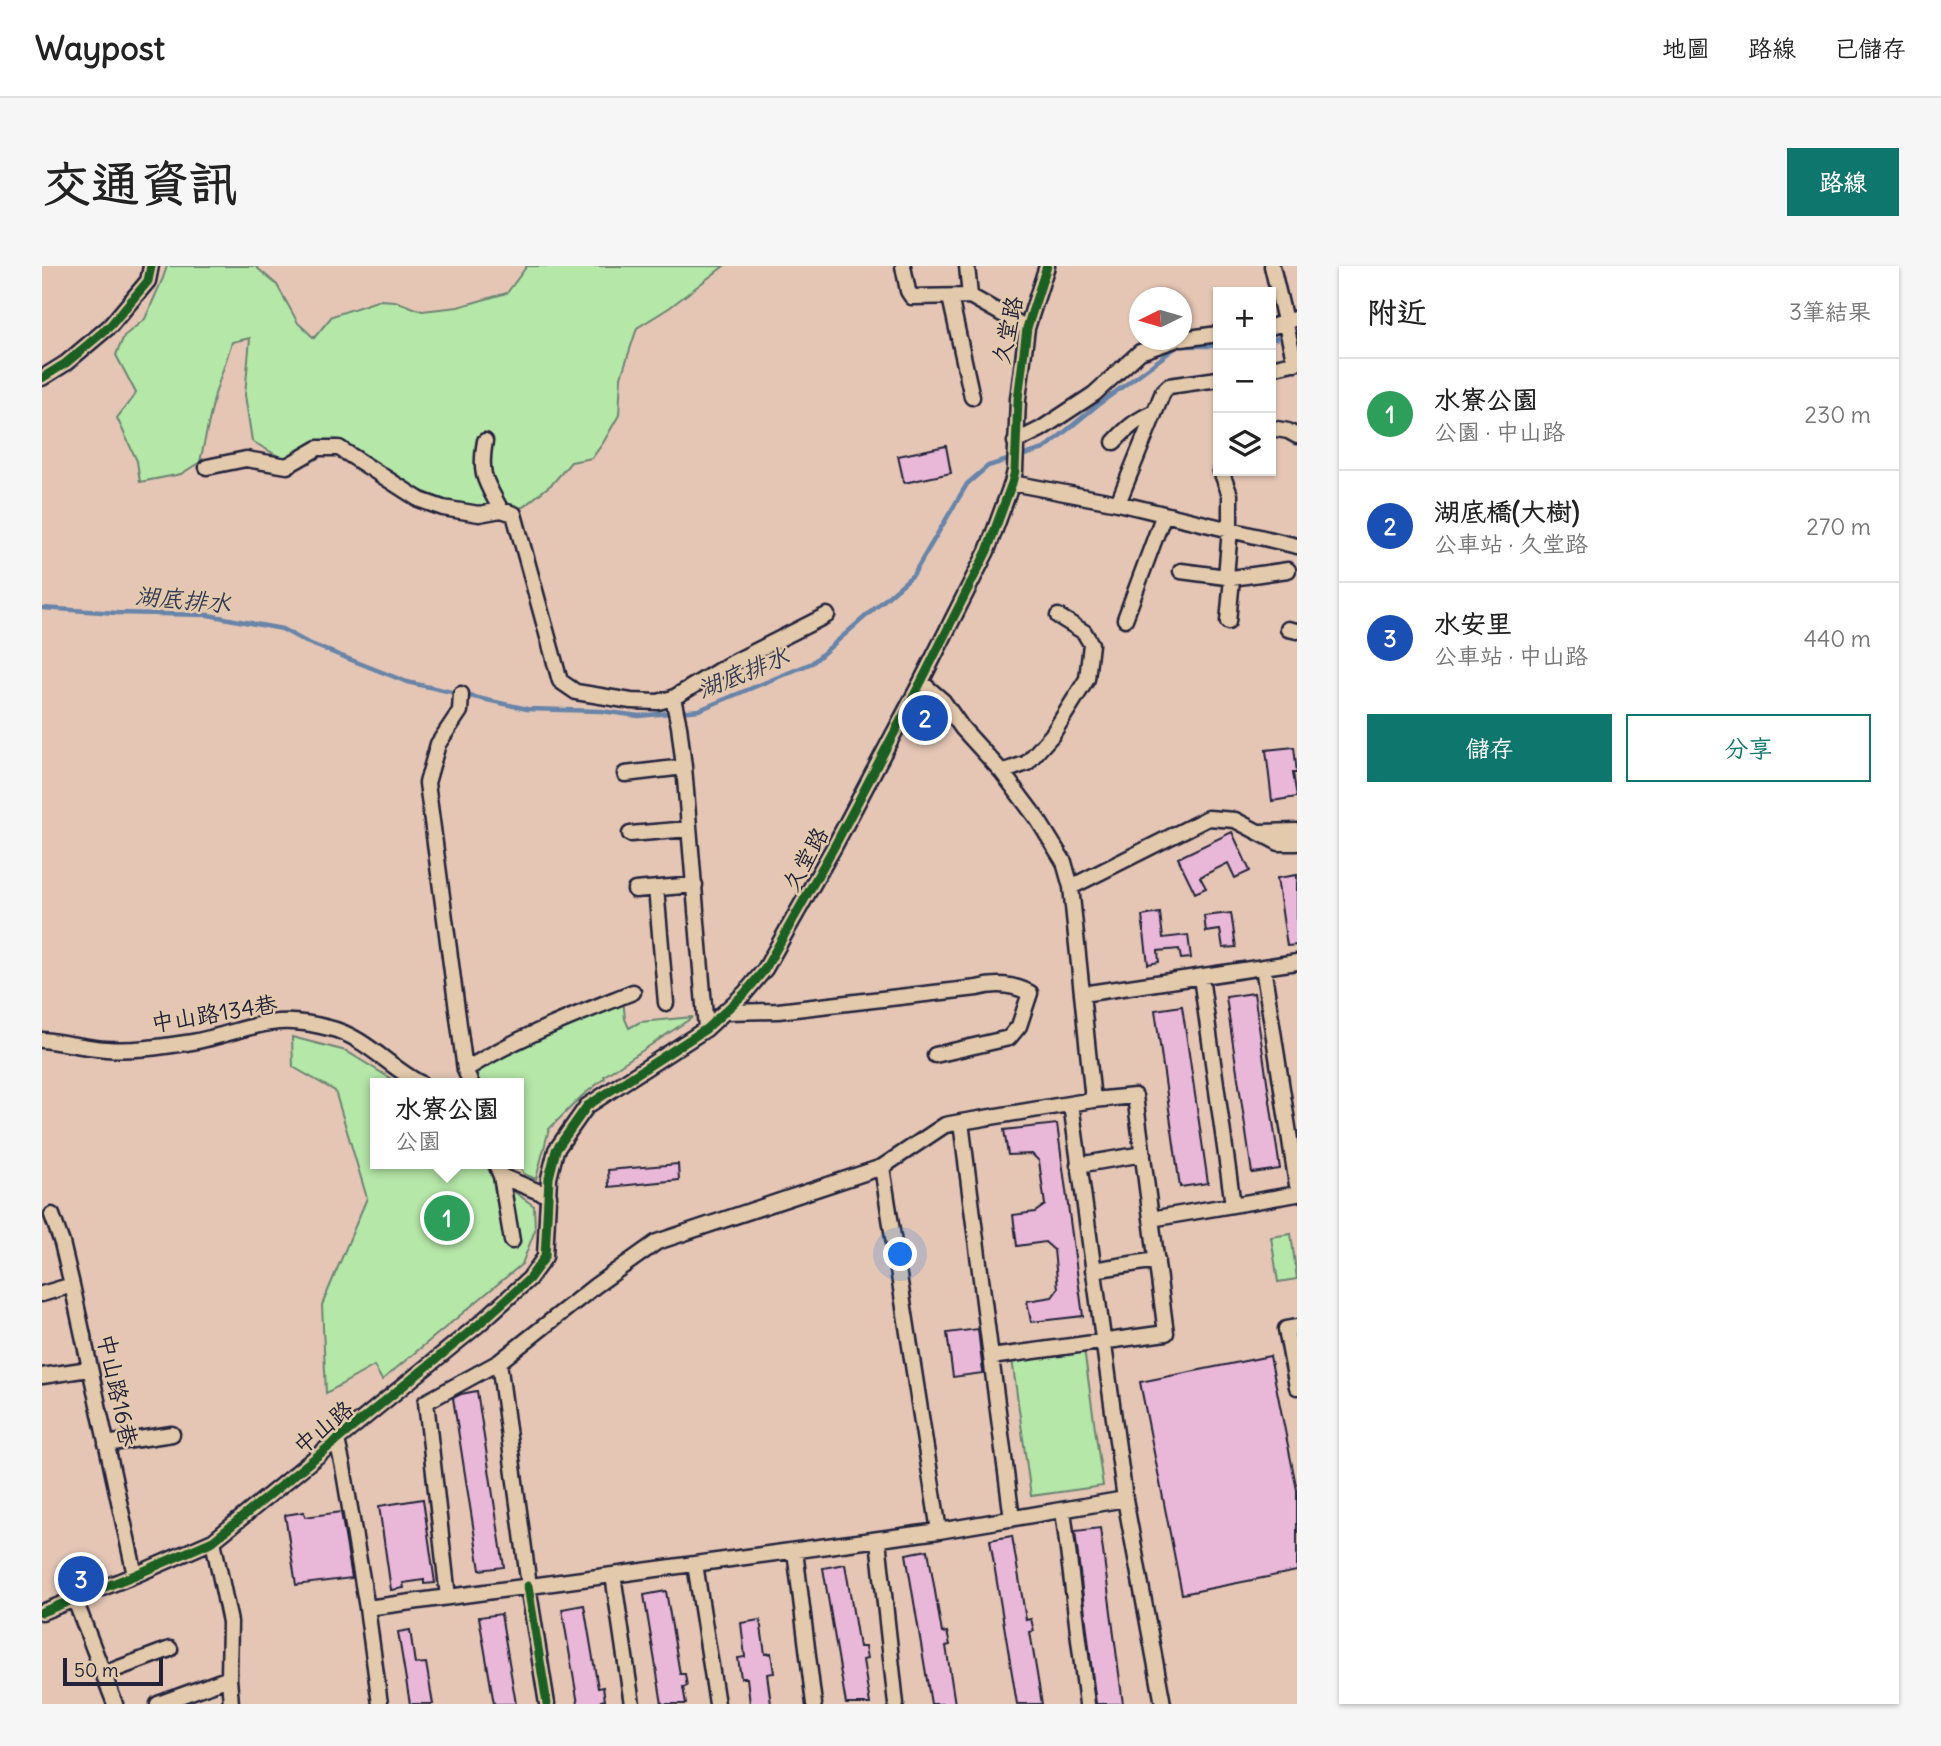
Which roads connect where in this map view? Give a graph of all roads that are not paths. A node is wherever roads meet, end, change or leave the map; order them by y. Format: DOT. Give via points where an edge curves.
graph roads {
  1 [pos="151,266"];
  2 [pos="903,266"];
  3 [pos="967,266"];
  4 [pos="1047,266"];
  5 [pos="1272,266"];
  6 [pos="970,296"];
  7 [pos="950,297"];
  8 [pos="1285,324"];
  9 [pos="1027,328"];
  10 [pos="1213,335"];
  11 [pos="1192,338"];
  12 [pos="1146,350"];
  13 [pos="1295,358"];
  14 [pos="1276,366"];
  15 [pos="42,378"];
  16 [pos="1213,380"];
  17 [pos="972,397"];
  18 [pos="1155,412"];
  19 [pos="1276,429"];
  20 [pos="1297,436"];
  21 [pos="485,441"];
  22 [pos="1114,443"];
  23 [pos="1015,444"];
  24 [pos="207,467"];
  25 [pos="1224,476"];
  26 [pos="1013,477"];
  27 [pos="1118,503"];
  28 [pos="501,510"];
  29 [pos="1164,514"];
  30 [pos="1230,529"];
  31 [pos="1297,546"];
  32 [pos="1288,570"];
  33 [pos="1181,571"];
  34 [pos="1229,578"];
  35 [pos="827,615"];
  36 [pos="1058,616"];
  37 [pos="1125,619"];
  38 [pos="1228,622"];
  39 [pos="921,682"];
  40 [pos="461,694"];
  41 [pos="673,698"];
  42 [pos="684,768"];
  43 [pos="1002,772"];
  44 [pos="625,774"];
  45 [pos="689,829"];
  46 [pos="1297,831"];
  47 [pos="1259,832"];
  48 [pos="630,834"];
  49 [pos="1297,843"];
  50 [pos="695,885"];
  51 [pos="1070,887"];
  52 [pos="656,888"];
  53 [pos="635,890"];
  54 [pos="1297,962"];
  55 [pos="1263,967"];
  56 [pos="1201,976"];
  57 [pos="633,992"];
  58 [pos="1082,994"];
  59 [pos="666,1003"];
  60 [pos="725,1012"];
  61 [pos="706,1029"];
  62 [pos="42,1040"];
  63 [pos="935,1055"];
  64 [pos="468,1077"];
  65 [pos="410,1078"];
  66 [pos="1093,1100"];
  67 [pos="1070,1104"];
  68 [pos="961,1122"];
  69 [pos="1143,1154"];
  70 [pos="1078,1166"];
  71 [pos="882,1167"];
  72 [pos="498,1170"];
  73 [pos="1297,1185"];
  74 [pos="1297,1194"];
  75 [pos="549,1196"];
  76 [pos="1233,1205"];
  77 [pos="51,1215"];
  78 [pos="1151,1219"];
  79 [pos="512,1241"];
  80 [pos="1157,1260"];
  81 [pos="1093,1270"];
  82 [pos="72,1285"];
  83 [pos="42,1294"];
  84 [pos="1297,1327"];
  85 [pos="1103,1342"];
  86 [pos="990,1357"];
  87 [pos="499,1362"];
  88 [pos="89,1369"];
  89 [pos="42,1376"];
  90 [pos="1297,1387"];
  91 [pos="172,1434"];
  92 [pos="337,1440"];
  93 [pos="106,1444"];
  94 [pos="1125,1499"];
  95 [pos="1063,1510"];
  96 [pos="1012,1519"];
  97 [pos="939,1531"];
  98 [pos="878,1540"];
  99 [pos="213,1541"];
  100 [pos="795,1551"];
  101 [pos="695,1564"];
  102 [pos="135,1575"];
  103 [pos="614,1575"];
  104 [pos="529,1586"];
  105 [pos="448,1597"];
  106 [pos="75,1600"];
  107 [pos="367,1608"];
  108 [pos="42,1612"];
  109 [pos="170,1649"];
  110 [pos="103,1674"];
  111 [pos="229,1678"];
  112 [pos="115,1704"];
  113 [pos="158,1704"];
  114 [pos="231,1704"];
  115 [pos="380,1704"];
  116 [pos="547,1704"];
  117 [pos="632,1704"];
  118 [pos="717,1704"];
  119 [pos="814,1704"];
  120 [pos="896,1704"];
  121 [pos="1087,1704"];
  122 [pos="1163,1704"];
  1 -- 15 [label="street" via="148,281 110,326"];
  2 -- 7 [label="street" via="912,297"];
  3 -- 6 [label="street"];
  4 -- 9 [label="street, 久堂路"];
  5 -- 8 [label="street"];
  6 -- 7 [label="street"];
  6 -- 9 [label="street"];
  7 -- 17 [label="street"];
  8 -- 13 [label="street"];
  9 -- 23 [label="street, 久堂路"];
  10 -- 11 [label="street"];
  12 -- 23 [label="street" via="1094,394"];
  13 -- 14 [label="street"];
  16 -- 18 [label="street" via="1169,386"];
  18 -- 22 [label="street" via="1131,424"];
  18 -- 27 [label="street"];
  19 -- 20 [label="street"];
  21 -- 28 [label="street" via="481,463 485,481"];
  23 -- 26 [label="street, 久堂路"];
  24 -- 28 [label="street" via="246,459 287,466 318,448 339,448 420,500 479,514"];
  25 -- 30 [label="street" via="1230,495"];
  26 -- 27 [label="street"];
  26 -- 39 [label="street, 久堂路" via="987,551"];
  27 -- 29 [label="street"];
  28 -- 41 [label="street" via="514,514 560,681 576,692 631,701"];
  29 -- 30 [label="street"];
  29 -- 37 [label="street"];
  30 -- 31 [label="street"];
  30 -- 34 [label="street"];
  32 -- 34 [label="street"];
  33 -- 34 [label="street"];
  34 -- 38 [label="street"];
  35 -- 41 [label="street" via="728,664"];
  36 -- 43 [label="street" via="1084,632 1091,644 1087,679 1052,735 1027,763"];
  39 -- 43 [label="street" via="943,701"];
  39 -- 60 [label="street, 久堂路" via="765,969"];
  40 -- 64 [label="street" via="460,711 438,744 428,783"];
  41 -- 42 [label="street"];
  42 -- 44 [label="street"];
  42 -- 45 [label="street"];
  43 -- 51 [label="street" via="1064,862"];
  45 -- 48 [label="street"];
  45 -- 50 [label="street"];
  46 -- 47 [label="street"];
  47 -- 49 [label="street" via="1279,843"];
  47 -- 51 [label="street" via="1235,820 1209,818"];
  50 -- 52 [label="street"];
  50 -- 61 [label="street"];
  51 -- 58 [label="street"];
  52 -- 53 [label="street"];
  52 -- 59 [label="street"];
  54 -- 55 [label="street"];
  55 -- 56 [label="street"];
  55 -- 73 [label="street"];
  56 -- 58 [label="street"];
  56 -- 76 [label="street"];
  57 -- 64 [label="street" via="495,1051"];
  58 -- 66 [label="street"];
  60 -- 61 [label="street, 久堂路"];
  60 -- 63 [label="street" via="778,1011 990,985 1018,987 1030,993 1019,1026 1009,1038"];
  61 -- 75 [label="street, 久堂路" via="587,1106 556,1150"];
  62 -- 65 [label="street, 中山路134巷" via="122,1050 188,1043 271,1022 303,1023 356,1039"];
  66 -- 67 [label="street"];
  66 -- 69 [label="street" via="1135,1096"];
  67 -- 68 [label="street"];
  67 -- 70 [label="street"];
  68 -- 71 [label="street" via="946,1125"];
  68 -- 86 [label="street"];
  69 -- 70 [label="street"];
  69 -- 78 [label="street"];
  70 -- 81 [label="street"];
  71 -- 87 [label="street" via="657,1241"];
  71 -- 97 [label="street"];
  72 -- 75 [label="street"];
  72 -- 79 [label="street"];
  74 -- 76 [label="street"];
  75 -- 92 [label="street, 中山路" via="545,1257 529,1279"];
  76 -- 78 [label="street"];
  77 -- 82 [label="street, 中山路16巷"];
  78 -- 80 [label="street"];
  80 -- 81 [label="street"];
  80 -- 85 [label="street" via="1166,1333"];
  81 -- 85 [label="street"];
  82 -- 83 [label="street"];
  82 -- 88 [label="street, 中山路16巷"];
  84 -- 90 [label="street" via="1286,1329"];
  85 -- 86 [label="street"];
  85 -- 94 [label="street"];
  86 -- 96 [label="street"];
  87 -- 104 [label="street"];
  87 -- 105 [label="street" via="426,1402"];
  88 -- 89 [label="street"];
  88 -- 93 [label="street, 中山路16巷"];
  91 -- 93 [label="street"];
  92 -- 99 [label="street, 中山路"];
  92 -- 107 [label="street"];
  93 -- 102 [label="street, 中山路16巷"];
  94 -- 95 [label="street"];
  94 -- 122 [label="street"];
  95 -- 96 [label="street"];
  95 -- 121 [label="street"];
  96 -- 97 [label="street"];
  97 -- 98 [label="street"];
  98 -- 100 [label="street"];
  98 -- 120 [label="street"];
  99 -- 102 [label="street, 中山路"];
  99 -- 111 [label="street" via="230,1622"];
  100 -- 101 [label="street"];
  100 -- 119 [label="street"];
  101 -- 103 [label="street"];
  101 -- 118 [label="street"];
  102 -- 106 [label="street, 中山路"];
  103 -- 104 [label="street"];
  103 -- 117 [label="street"];
  104 -- 105 [label="street"];
  104 -- 116 [label="street"];
  105 -- 107 [label="street"];
  106 -- 108 [label="street, 中山路"];
  106 -- 110 [label="street"];
  107 -- 115 [label="street"];
  109 -- 110 [label="street"];
  110 -- 112 [label="street"];
  111 -- 113 [label="street"];
  111 -- 114 [label="street"];
}
